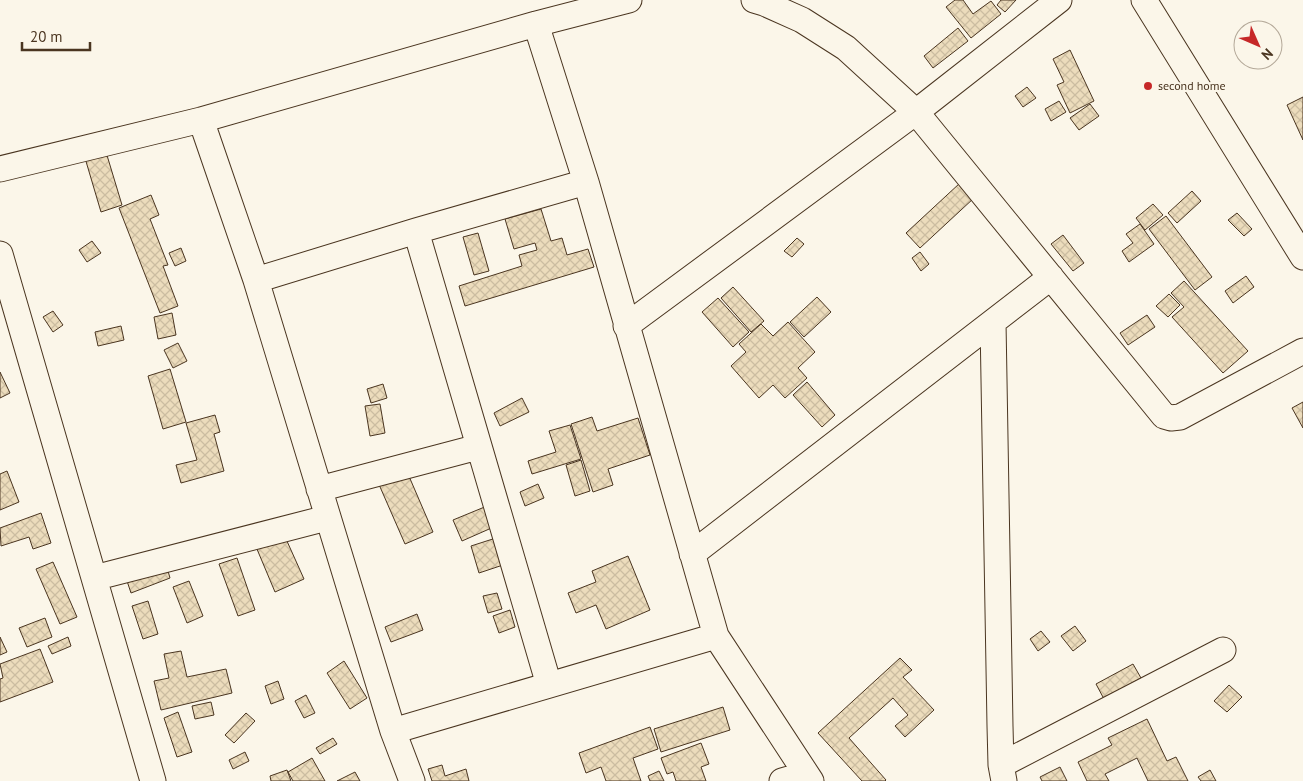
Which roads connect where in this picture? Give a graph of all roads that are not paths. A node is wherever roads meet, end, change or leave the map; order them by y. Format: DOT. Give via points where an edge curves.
graph roads {
  1 [pos="629,0"];
  2 [pos="754,0"];
  3 [pos="1059,0"];
  4 [pos="1144,0"];
  5 [pos="536,24"];
  6 [pos="916,112"];
  7 [pos="202,120"];
  8 [pos="0,169"];
  9 [pos="586,182"];
  10 [pos="416,231"];
  11 [pos="0,254"];
  12 [pos="1303,257"];
  13 [pos="1051,277"];
  14 [pos="256,280"];
  15 [pos="993,322"];
  16 [pos="626,326"];
  17 [pos="1303,351"];
  18 [pos="478,447"];
  19 [pos="319,489"];
  20 [pos="327,518"];
  21 [pos="692,554"];
  22 [pos="94,578"];
  23 [pos="716,636"];
  24 [pos="1223,650"];
  25 [pos="549,685"];
  26 [pos="393,731"];
  27 [pos="1003,773"];
  28 [pos="809,778"];
  29 [pos="153,781"];
  30 [pos="412,781"];
  31 [pos="782,781"];
  1 -- 5 [label="street"];
  2 -- 6 [label="street" via="802,20 846,48"];
  3 -- 6 [label="street"];
  4 -- 12 [label="street"];
  5 -- 7 [label="street"];
  5 -- 9 [label="street"];
  6 -- 13 [label="street"];
  6 -- 16 [label="street"];
  7 -- 8 [label="street"];
  7 -- 14 [label="street"];
  9 -- 10 [label="street"];
  9 -- 16 [label="street"];
  10 -- 14 [label="street"];
  10 -- 18 [label="street"];
  11 -- 22 [label="street"];
  13 -- 15 [label="street"];
  13 -- 17 [label="street" via="1164,416 1180,417"];
  14 -- 19 [label="street"];
  15 -- 21 [label="street"];
  15 -- 27 [label="street"];
  16 -- 21 [label="street"];
  18 -- 19 [label="street"];
  18 -- 25 [label="street"];
  19 -- 20 [label="street"];
  20 -- 22 [label="street"];
  20 -- 26 [label="street"];
  21 -- 23 [label="street"];
  22 -- 29 [label="street"];
  23 -- 25 [label="street"];
  23 -- 28 [label="street"];
  24 -- 27 [label="street"];
  25 -- 26 [label="street"];
  26 -- 30 [label="street"];
  28 -- 31 [label="street"];
}
